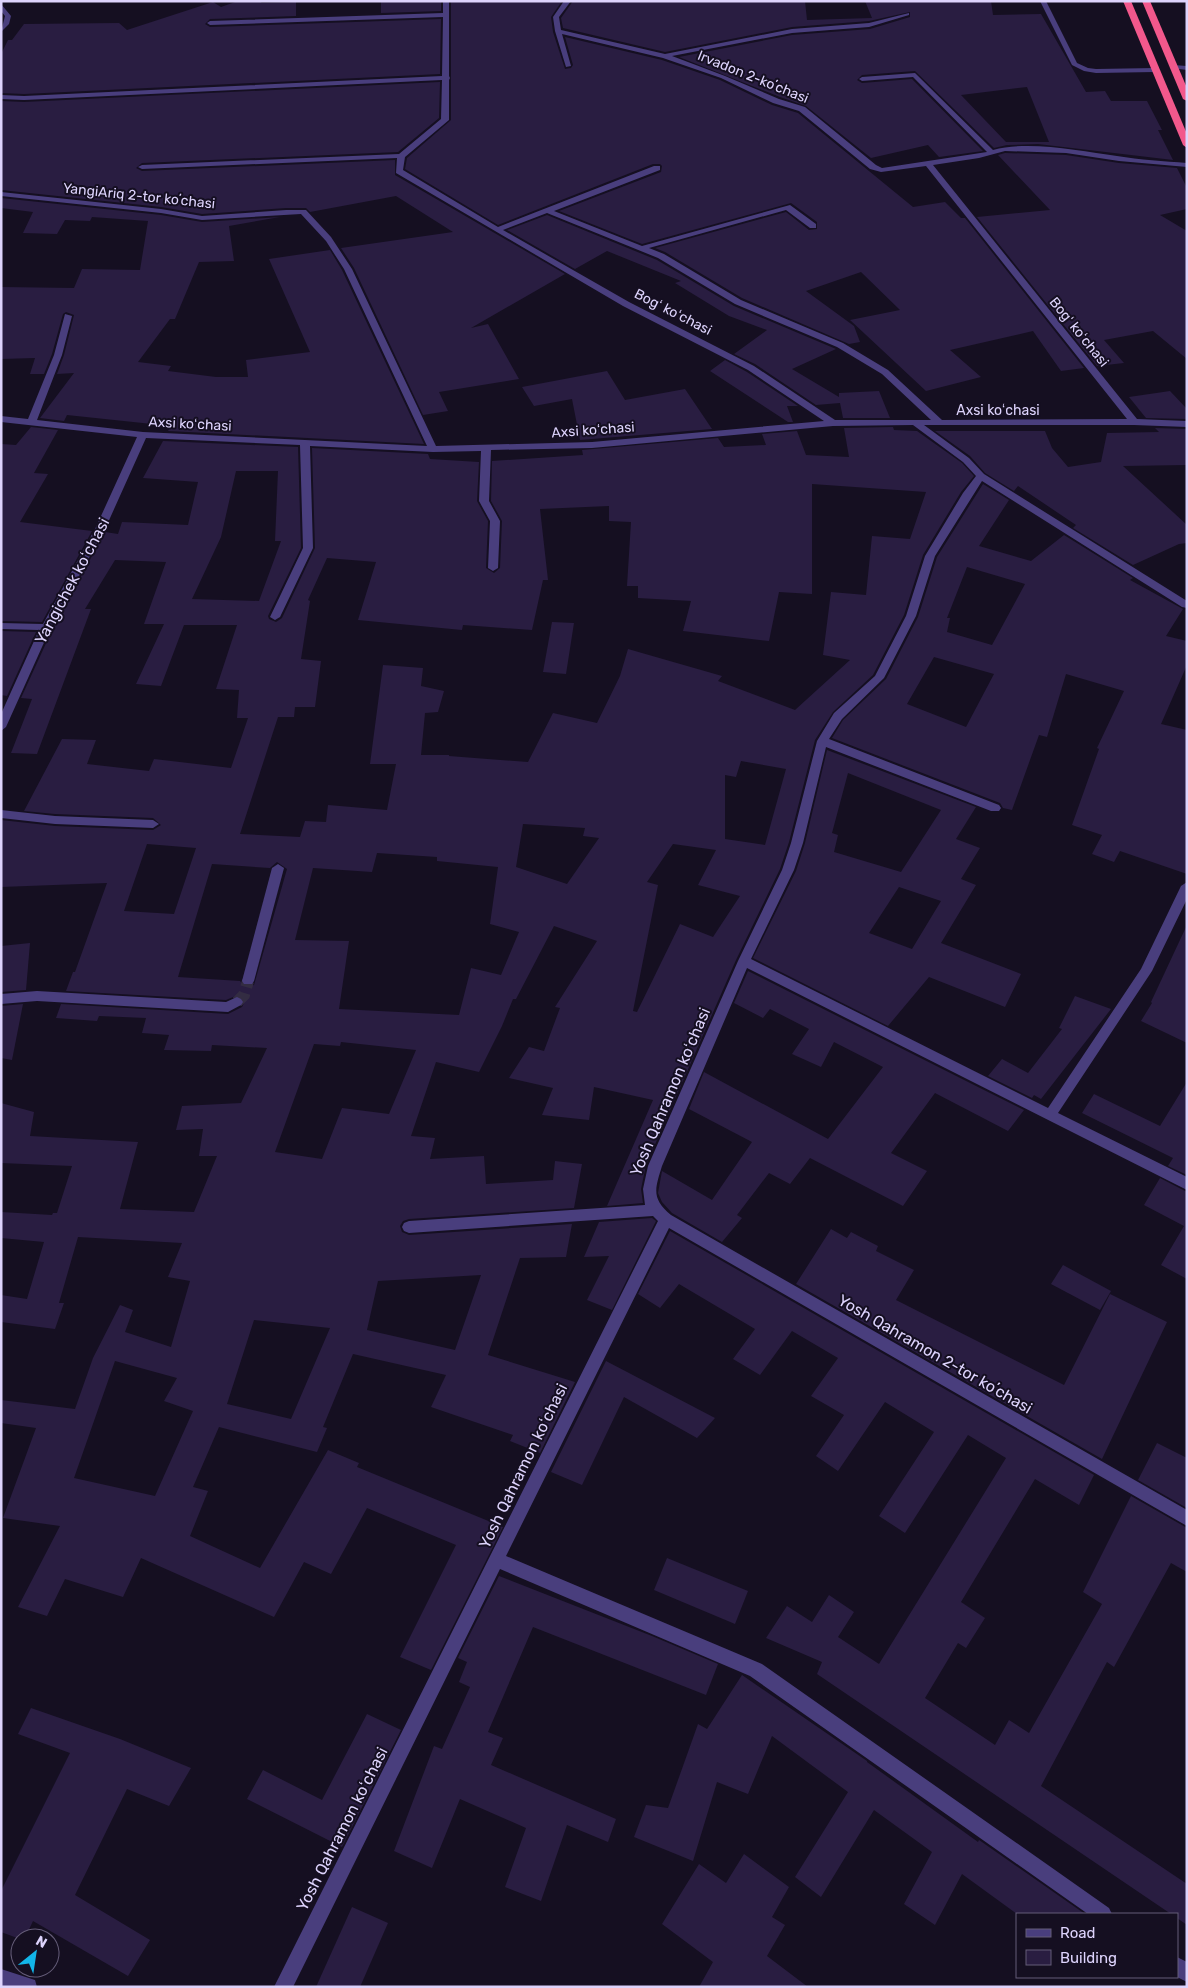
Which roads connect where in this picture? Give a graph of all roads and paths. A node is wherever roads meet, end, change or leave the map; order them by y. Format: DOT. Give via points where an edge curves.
graph roads {
  1 [pos="446,1"];
  2 [pos="568,1"];
  3 [pos="1043,1"];
  4 [pos="1127,1"];
  5 [pos="1146,1"];
  6 [pos="1,6"];
  7 [pos="907,14"];
  8 [pos="446,15"];
  9 [pos="210,24"];
  10 [pos="1,30"];
  11 [pos="558,31"];
  12 [pos="665,56"];
  13 [pos="568,66"];
  14 [pos="1173,67"];
  15 [pos="1187,68"];
  16 [pos="1155,70"];
  17 [pos="447,78"];
  18 [pos="862,79"];
  19 [pos="1,97"];
  20 [pos="1187,99"];
  21 [pos="1187,145"];
  22 [pos="991,152"];
  23 [pos="401,156"];
  24 [pos="928,164"];
  25 [pos="1187,166"];
  26 [pos="142,167"];
  27 [pos="656,168"];
  28 [pos="1,194"];
  29 [pos="546,210"];
  30 [pos="813,226"];
  31 [pos="497,230"];
  32 [pos="642,248"];
  33 [pos="68,316"];
  34 [pos="1,419"];
  35 [pos="32,422"];
  36 [pos="1134,422"];
  37 [pos="833,423"];
  38 [pos="915,423"];
  39 [pos="941,424"];
  40 [pos="1187,424"];
  41 [pos="143,435"];
  42 [pos="305,443"];
  43 [pos="486,448"];
  44 [pos="433,449"];
  45 [pos="981,476"];
  46 [pos="493,568"];
  47 [pos="1186,605"];
  48 [pos="275,617"];
  49 [pos="1,626"];
  50 [pos="46,627"];
  51 [pos="1,727"];
  52 [pos="822,741"];
  53 [pos="995,808"];
  54 [pos="1,814"];
  55 [pos="153,824"];
  56 [pos="278,868"];
  57 [pos="1187,886"];
  58 [pos="744,961"];
  59 [pos="248,981"];
  60 [pos="1,999"];
  61 [pos="237,1002"];
  62 [pos="1050,1115"];
  63 [pos="1187,1184"];
  64 [pos="654,1210"];
  65 [pos="666,1219"];
  66 [pos="409,1228"];
  67 [pos="1187,1519"];
  68 [pos="497,1560"];
  69 [pos="1102,1913"];
  70 [pos="1,1978"];
  71 [pos="28,1987"];
  72 [pos="283,1987"];
  1 -- 8 [label="street"];
  2 -- 11 [label="street" via="556,17"];
  3 -- 16 [label="street" via="1074,64 1080,68 1096,71"];
  4 -- 16 [label="highway"];
  5 -- 14 [label="highway"];
  6 -- 10 [label="street" via="8,16"];
  7 -- 12 [label="street, Irvadon 2-koʼchasi" via="869,25 792,31"];
  8 -- 9 [label="street"];
  8 -- 17 [label="street"];
  11 -- 12 [label="street, Irvadon 2-koʼchasi"];
  11 -- 13 [label="street"];
  12 -- 24 [label="street, Irvadon 2-koʼchasi" via="802,109 876,169 886,171"];
  14 -- 15 [label="street"];
  14 -- 20 [label="highway"];
  16 -- 21 [label="highway"];
  17 -- 19 [label="street"];
  17 -- 23 [label="street" via="445,120"];
  18 -- 22 [label="street" via="915,74"];
  22 -- 24 [label="street, Irvadon 2-koʼchasi"];
  22 -- 25 [label="street, Irvadon 2-koʼchasi" via="1006,149 1066,151"];
  23 -- 26 [label="street"];
  23 -- 31 [label="street, Bogʻ koʻchasi" via="399,170"];
  24 -- 36 [label="street, Bogʻ koʻchasi"];
  27 -- 29 [label="street"];
  28 -- 44 [label="street, YangiАriq 2-tor koʼchasi" via="202,218 303,212 352,274"];
  29 -- 31 [label="street"];
  29 -- 32 [label="street"];
  30 -- 32 [label="street" via="787,207"];
  31 -- 37 [label="street, Bogʻ koʻchasi" via="626,304 751,368"];
  32 -- 39 [label="street" via="738,302 840,345 885,372"];
  33 -- 35 [label="street" via="58,355"];
  34 -- 35 [label="street, Axsi koʻchasi"];
  35 -- 41 [label="street, Axsi koʻchasi"];
  36 -- 39 [label="street, Axsi koʻchasi"];
  36 -- 40 [label="street, Axsi koʻchasi"];
  37 -- 38 [label="street, Axsi koʻchasi"];
  37 -- 43 [label="street, Axsi koʻchasi" via="592,445"];
  38 -- 39 [label="street, Axsi koʻchasi"];
  38 -- 45 [label="street" via="966,460"];
  41 -- 42 [label="street, Axsi koʻchasi"];
  41 -- 50 [label="street, Yangichek koʻchasi" via="101,527"];
  42 -- 44 [label="street, Axsi koʻchasi"];
  42 -- 48 [label="street" via="308,548"];
  43 -- 44 [label="street, Axsi koʻchasi"];
  43 -- 46 [label="street" via="484,501 496,521"];
  45 -- 47 [label="street"];
  45 -- 52 [label="street, Yosh Qahramon koʻchasi" via="930,556 911,616 879,678 838,716"];
  49 -- 50 [label="street"];
  50 -- 51 [label="street, Yangichek koʻchasi"];
  52 -- 53 [label="street"];
  52 -- 58 [label="street, Yosh Qahramon koʻchasi" via="788,870"];
  54 -- 55 [label="street"];
  56 -- 59 [label="street"];
  57 -- 62 [label="street" via="1146,971"];
  58 -- 62 [label="street"];
  58 -- 64 [label="street, Yosh Qahramon koʻchasi" via="655,1166 648,1192"];
  60 -- 61 [label="street" via="38,996 228,1007"];
  62 -- 63 [label="street"];
  64 -- 65 [label="street"];
  64 -- 66 [label="street"];
  65 -- 67 [label="street, Yosh Qahramon 2-tor koʼchasi"];
  65 -- 68 [label="street, Yosh Qahramon koʻchasi"];
  68 -- 69 [label="street" via="756,1670"];
  68 -- 72 [label="street, Yosh Qahramon koʻchasi"];
  70 -- 71 [label="street"];
}
